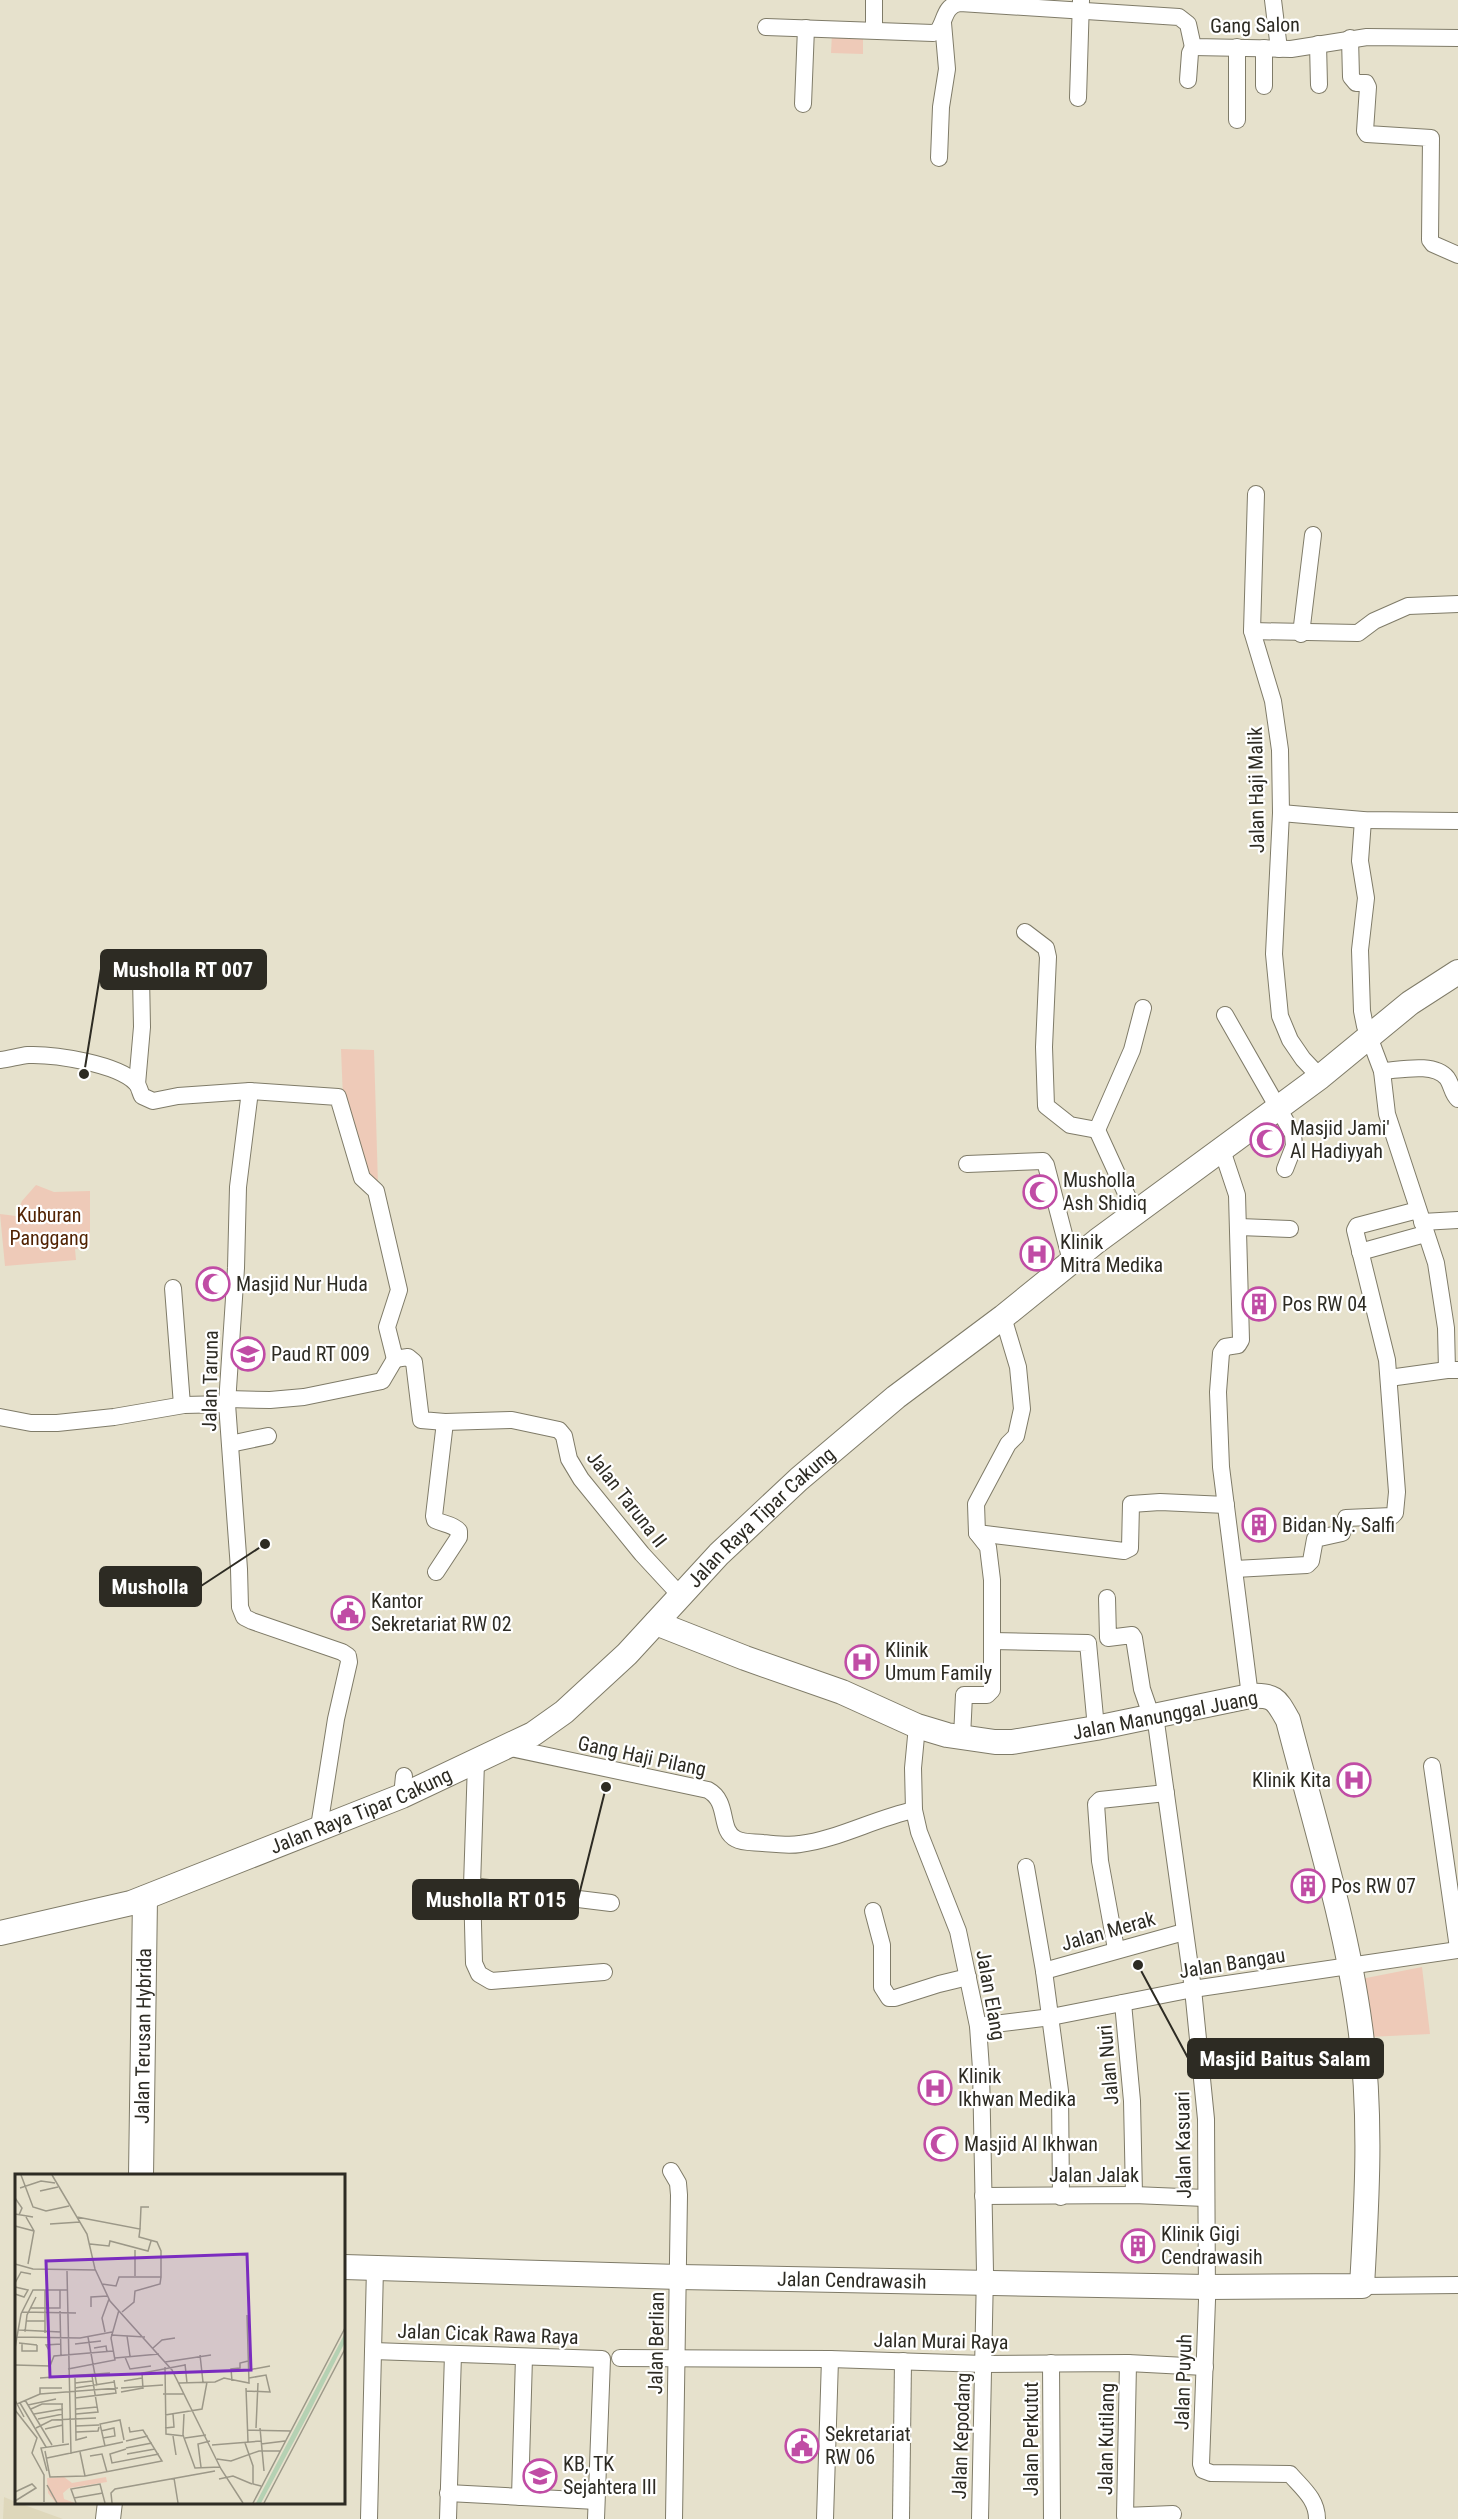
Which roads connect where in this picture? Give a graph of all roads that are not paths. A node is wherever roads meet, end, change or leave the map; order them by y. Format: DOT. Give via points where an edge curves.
graph roads {
  1 [pos="874,0"];
  2 [pos="1273,0"];
  3 [pos="1081,5"];
  4 [pos="1117,6"];
  5 [pos="943,23"];
  6 [pos="766,27"];
  7 [pos="807,28"];
  8 [pos="874,30"];
  9 [pos="1350,38"];
  10 [pos="1458,38"];
  11 [pos="1318,44"];
  12 [pos="1193,47"];
  13 [pos="1237,47"];
  14 [pos="1272,49"];
  15 [pos="1188,80"];
  16 [pos="1319,85"];
  17 [pos="1264,86"];
  18 [pos="1078,98"];
  19 [pos="803,104"];
  20 [pos="1237,120"];
  21 [pos="939,158"];
  22 [pos="1458,255"];
  23 [pos="1256,494"];
  24 [pos="1314,535"];
  25 [pos="1458,604"];
  26 [pos="1252,631"];
  27 [pos="1301,634"];
  28 [pos="1281,813"];
  29 [pos="1363,820"];
  30 [pos="1458,821"];
  31 [pos="1025,932"];
  32 [pos="1458,972"];
  33 [pos="141,976"];
  34 [pos="1143,1008"];
  35 [pos="1225,1015"];
  36 [pos="1369,1035"];
  37 [pos="0,1060"];
  38 [pos="1382,1071"];
  39 [pos="1320,1077"];
  40 [pos="137,1084"];
  41 [pos="250,1091"];
  42 [pos="1458,1100"];
  43 [pos="1278,1108"];
  44 [pos="1097,1130"];
  45 [pos="1222,1150"];
  46 [pos="967,1164"];
  47 [pos="1285,1169"];
  48 [pos="1135,1213"];
  49 [pos="1458,1220"];
  50 [pos="1422,1222"];
  51 [pos="1239,1227"];
  52 [pos="1290,1228"];
  53 [pos="1360,1252"];
  54 [pos="1071,1261"];
  55 [pos="173,1288"];
  56 [pos="1003,1317"];
  57 [pos="395,1359"];
  58 [pos="1453,1370"];
  59 [pos="1389,1378"];
  60 [pos="227,1402"];
  61 [pos="182,1405"];
  62 [pos="0,1417"];
  63 [pos="445,1422"];
  64 [pos="268,1436"];
  65 [pos="230,1444"];
  66 [pos="1226,1505"];
  67 [pos="977,1533"];
  68 [pos="1235,1569"];
  69 [pos="436,1572"];
  70 [pos="679,1594"];
  71 [pos="1107,1598"];
  72 [pos="656,1623"];
  73 [pos="992,1641"];
  74 [pos="1250,1696"];
  75 [pos="1153,1715"];
  76 [pos="916,1726"];
  77 [pos="1096,1728"];
  78 [pos="962,1737"];
  79 [pos="506,1747"];
  80 [pos="476,1762"];
  81 [pos="1432,1766"];
  82 [pos="1166,1793"];
  83 [pos="914,1810"];
  84 [pos="320,1827"];
  85 [pos="1026,1867"];
  86 [pos="472,1886"];
  87 [pos="145,1898"];
  88 [pos="611,1903"];
  89 [pos="873,1911"];
  90 [pos="1184,1932"];
  91 [pos="0,1933"];
  92 [pos="1116,1949"];
  93 [pos="1458,1949"];
  94 [pos="1350,1967"];
  95 [pos="1044,1971"];
  96 [pos="603,1972"];
  97 [pos="968,1977"];
  98 [pos="1193,1989"];
  99 [pos="1123,2003"];
  100 [pos="1051,2017"];
  101 [pos="978,2026"];
  102 [pos="671,2171"];
  103 [pos="141,2174"];
  104 [pos="1134,2195"];
  105 [pos="983,2196"];
  106 [pos="1061,2197"];
  107 [pos="1205,2198"];
  108 [pos="345,2267"];
  109 [pos="375,2268"];
  110 [pos="679,2277"];
  111 [pos="984,2283"];
  112 [pos="1458,2285"];
  113 [pos="1362,2286"];
  114 [pos="1207,2287"];
  115 [pos="373,2351"];
  116 [pos="453,2354"];
  117 [pos="525,2357"];
  118 [pos="620,2358"];
  119 [pos="677,2359"];
  120 [pos="830,2359"];
  121 [pos="903,2361"];
  122 [pos="1051,2362"];
  123 [pos="1128,2363"];
  124 [pos="984,2364"];
  125 [pos="1205,2367"];
  126 [pos="448,2493"];
  127 [pos="520,2497"];
  128 [pos="597,2501"];
  129 [pos="110,2504"];
  130 [pos="1173,2514"];
  131 [pos="1052,2517"];
  132 [pos="1125,2517"];
  133 [pos="108,2519"];
  134 [pos="369,2519"];
  135 [pos="448,2519"];
  136 [pos="596,2519"];
  137 [pos="674,2519"];
  138 [pos="825,2519"];
  139 [pos="901,2519"];
  140 [pos="980,2519"];
  141 [pos="1317,2519"];
  1 -- 8 [label="street"];
  2 -- 14 [label="street"];
  3 -- 4 [label="street, Gang Salon"];
  3 -- 5 [label="street, Gang Salon" via="960,3 946,11"];
  3 -- 18 [label="street"];
  4 -- 12 [label="street, Gang Salon" via="1184,19"];
  5 -- 8 [label="street, Gang Salon" via="933,33"];
  5 -- 21 [label="street" via="946,87 941,107"];
  6 -- 7 [label="street, Gang Salon"];
  7 -- 8 [label="street, Gang Salon"];
  7 -- 19 [label="street"];
  9 -- 10 [label="street, Gang Salon"];
  9 -- 11 [label="street, Gang Salon"];
  9 -- 22 [label="street" via="1351,77 1368,87 1365,131 1431,138 1430,240"];
  11 -- 14 [label="street, Gang Salon"];
  11 -- 16 [label="street"];
  12 -- 13 [label="street, Gang Salon"];
  12 -- 15 [label="street"];
  13 -- 14 [label="street, Gang Salon"];
  13 -- 20 [label="street"];
  14 -- 17 [label="street"];
  23 -- 26 [label="street, Jalan Haji Malik"];
  24 -- 27 [label="street"];
  25 -- 27 [label="street" via="1408,606 1358,633"];
  26 -- 27 [label="street"];
  26 -- 28 [label="street, Jalan Haji Malik" via="1277,719"];
  28 -- 29 [label="street"];
  28 -- 39 [label="street, Jalan Haji Malik" via="1274,954 1280,1016 1290,1040"];
  29 -- 30 [label="street"];
  29 -- 36 [label="street" via="1360,861 1366,898 1360,950 1361,993"];
  31 -- 44 [label="street" via="1046,948 1048,957 1046,1106 1070,1125"];
  32 -- 36 [label="street, Jalan Raya Tipar Cakung"];
  33 -- 40 [label="street"];
  34 -- 44 [label="street" via="1132,1050"];
  35 -- 43 [label="street"];
  36 -- 38 [label="street"];
  36 -- 39 [label="street, Jalan Raya Tipar Cakung"];
  37 -- 40 [label="street" via="27,1055 78,1059 122,1073"];
  38 -- 42 [label="street" via="1440,1072"];
  38 -- 50 [label="street" via="1387,1114"];
  39 -- 43 [label="street, Jalan Raya Tipar Cakung"];
  40 -- 41 [label="street" via="142,1096 153,1101"];
  41 -- 57 [label="street" via="338,1097 362,1178 376,1191 399,1290 387,1327"];
  41 -- 60 [label="street, Jalan Taruna" via="238,1186"];
  43 -- 45 [label="street, Jalan Raya Tipar Cakung"];
  43 -- 47 [label="street" via="1295,1140"];
  44 -- 48 [label="street"];
  45 -- 48 [label="street, Jalan Raya Tipar Cakung"];
  45 -- 51 [label="street" via="1236,1188"];
  46 -- 54 [label="street" via="1043,1161"];
  48 -- 54 [label="street, Jalan Raya Tipar Cakung"];
  49 -- 50 [label="street"];
  50 -- 53 [label="street"];
  50 -- 53 [label="street" via="1357,1226"];
  50 -- 58 [label="street" via="1437,1272"];
  51 -- 52 [label="street"];
  51 -- 66 [label="street" via="1241,1340 1238,1345 1222,1349 1218,1392"];
  53 -- 59 [label="street"];
  54 -- 56 [label="street, Jalan Raya Tipar Cakung"];
  55 -- 61 [label="street"];
  56 -- 67 [label="street" via="1018,1367 1022,1409 1016,1436 976,1504"];
  56 -- 70 [label="street, Jalan Raya Tipar Cakung" via="830,1452"];
  57 -- 60 [label="street" via="382,1380 304,1397"];
  57 -- 63 [label="street, Jalan Taruna II" via="408,1357 414,1362 421,1420"];
  58 -- 59 [label="street"];
  59 -- 68 [label="street" via="1395,1513 1346,1518 1339,1535 1315,1539 1307,1565"];
  60 -- 61 [label="street"];
  60 -- 65 [label="street, Jalan Taruna"];
  61 -- 62 [label="street" via="57,1423"];
  63 -- 69 [label="street" via="434,1516 435,1520 455,1527 459,1537"];
  63 -- 70 [label="street, Jalan Taruna II" via="512,1420 559,1430 581,1479"];
  64 -- 65 [label="street"];
  65 -- 84 [label="street, Jalan Taruna" via="240,1608 244,1617 348,1656"];
  66 -- 67 [label="street" via="1131,1504 1130,1548 1124,1551"];
  66 -- 68 [label="street"];
  67 -- 73 [label="street" via="988,1547 993,1580"];
  68 -- 74 [label="street"];
  70 -- 72 [label="street, Jalan Raya Tipar Cakung"];
  71 -- 75 [label="street, Jalan Kasuari" via="1108,1638 1134,1638 1143,1689"];
  72 -- 76 [label="street, Jalan Manunggal Juang" via="842,1692"];
  72 -- 79 [label="street, Jalan Raya Tipar Cakung" via="564,1712"];
  73 -- 77 [label="street" via="1088,1643"];
  73 -- 78 [label="street" via="992,1690 987,1695 964,1695"];
  74 -- 75 [label="street, Jalan Manunggal Juang"];
  74 -- 94 [label="street, Jalan Manunggal Juang" via="1266,1695 1277,1700 1288,1720 1330,1873"];
  75 -- 77 [label="street, Jalan Manunggal Juang"];
  75 -- 82 [label="street, Jalan Kasuari"];
  76 -- 78 [label="street, Jalan Manunggal Juang"];
  76 -- 83 [label="street, Jalan Elang"];
  77 -- 78 [label="street, Jalan Manunggal Juang" via="1011,1742"];
  79 -- 80 [label="street, Jalan Raya Tipar Cakung"];
  79 -- 83 [label="street, Gang Haji Pilang" via="708,1790 717,1795 728,1832 738,1841 802,1844"];
  80 -- 84 [label="street, Jalan Raya Tipar Cakung" via="403,1786"];
  80 -- 86 [label="street"];
  81 -- 93 [label="street"];
  82 -- 90 [label="street, Jalan Kasuari"];
  82 -- 92 [label="street" via="1100,1800 1096,1804 1100,1861"];
  83 -- 97 [label="street, Jalan Elang" via="958,1931"];
  84 -- 87 [label="street, Jalan Raya Tipar Cakung"];
  85 -- 95 [label="street"];
  86 -- 88 [label="street"];
  86 -- 96 [label="street" via="474,1963 485,1979"];
  87 -- 91 [label="street, Jalan Raya Tipar Cakung"];
  87 -- 103 [label="street, Jalan Terusan Hybrida"];
  89 -- 97 [label="street" via="882,1945 882,1987 889,1998"];
  90 -- 92 [label="street, Jalan Merak"];
  90 -- 98 [label="street, Jalan Kasuari"];
  92 -- 95 [label="street, Jalan Merak"];
  93 -- 94 [label="street, Jalan Bangau"];
  94 -- 98 [label="street, Jalan Bangau"];
  94 -- 113 [label="street, Jalan Manunggal Juang" via="1361,2027 1367,2112"];
  95 -- 100 [label="street"];
  97 -- 101 [label="street, Jalan Elang"];
  98 -- 99 [label="street, Jalan Bangau"];
  98 -- 107 [label="street, Jalan Kasuari" via="1206,2119"];
  99 -- 100 [label="street, Jalan Bangau"];
  99 -- 104 [label="street, Jalan Nuri" via="1132,2101"];
  100 -- 101 [label="street, Jalan Bangau"];
  100 -- 106 [label="street" via="1060,2091"];
  101 -- 105 [label="street, Jalan Elang"];
  102 -- 110 [label="street, Jalan Berlian" via="679,2189"];
  104 -- 106 [label="street, Jalan Jalak"];
  104 -- 107 [label="street, Jalan Jalak"];
  105 -- 106 [label="street, Jalan Jalak"];
  105 -- 111 [label="street, Jalan Elang"];
  107 -- 114 [label="street, Jalan Kasuari"];
  108 -- 109 [label="street, Jalan Cendrawasih"];
  109 -- 110 [label="street, Jalan Cendrawasih"];
  109 -- 115 [label="street"];
  110 -- 111 [label="street, Jalan Cendrawasih"];
  110 -- 119 [label="street, Jalan Berlian"];
  111 -- 114 [label="street, Jalan Cendrawasih"];
  111 -- 124 [label="street, Jalan Kepodang"];
  112 -- 113 [label="street"];
  113 -- 114 [label="street, Jalan Cendrawasih"];
  114 -- 125 [label="street, Jalan Puyuh"];
  115 -- 116 [label="street, Jalan Cicak Rawa Raya"];
  115 -- 134 [label="street"];
  116 -- 117 [label="street, Jalan Cicak Rawa Raya"];
  116 -- 126 [label="street"];
  117 -- 127 [label="street"];
  117 -- 128 [label="street, Jalan Cicak Rawa Raya" via="602,2358"];
  118 -- 119 [label="street"];
  119 -- 120 [label="street, Jalan Murai Raya"];
  119 -- 137 [label="street, Jalan Berlian"];
  120 -- 121 [label="street, Jalan Murai Raya"];
  120 -- 138 [label="street"];
  121 -- 124 [label="street, Jalan Murai Raya"];
  121 -- 139 [label="street"];
  122 -- 123 [label="street, Jalan Murai Raya"];
  122 -- 124 [label="street, Jalan Murai Raya"];
  122 -- 131 [label="street, Jalan Perkutut"];
  123 -- 125 [label="street, Jalan Murai Raya"];
  123 -- 132 [label="street, Jalan Kutilang"];
  124 -- 140 [label="street, Jalan Kepodang"];
  125 -- 141 [label="street, Jalan Puyuh" via="1203,2470 1290,2474 1312,2499"];
  126 -- 127 [label="street"];
  126 -- 135 [label="street"];
  127 -- 128 [label="street"];
  128 -- 136 [label="street"];
  129 -- 133 [label="street"];
  130 -- 132 [label="street, Jalan Kutilang"];
}
